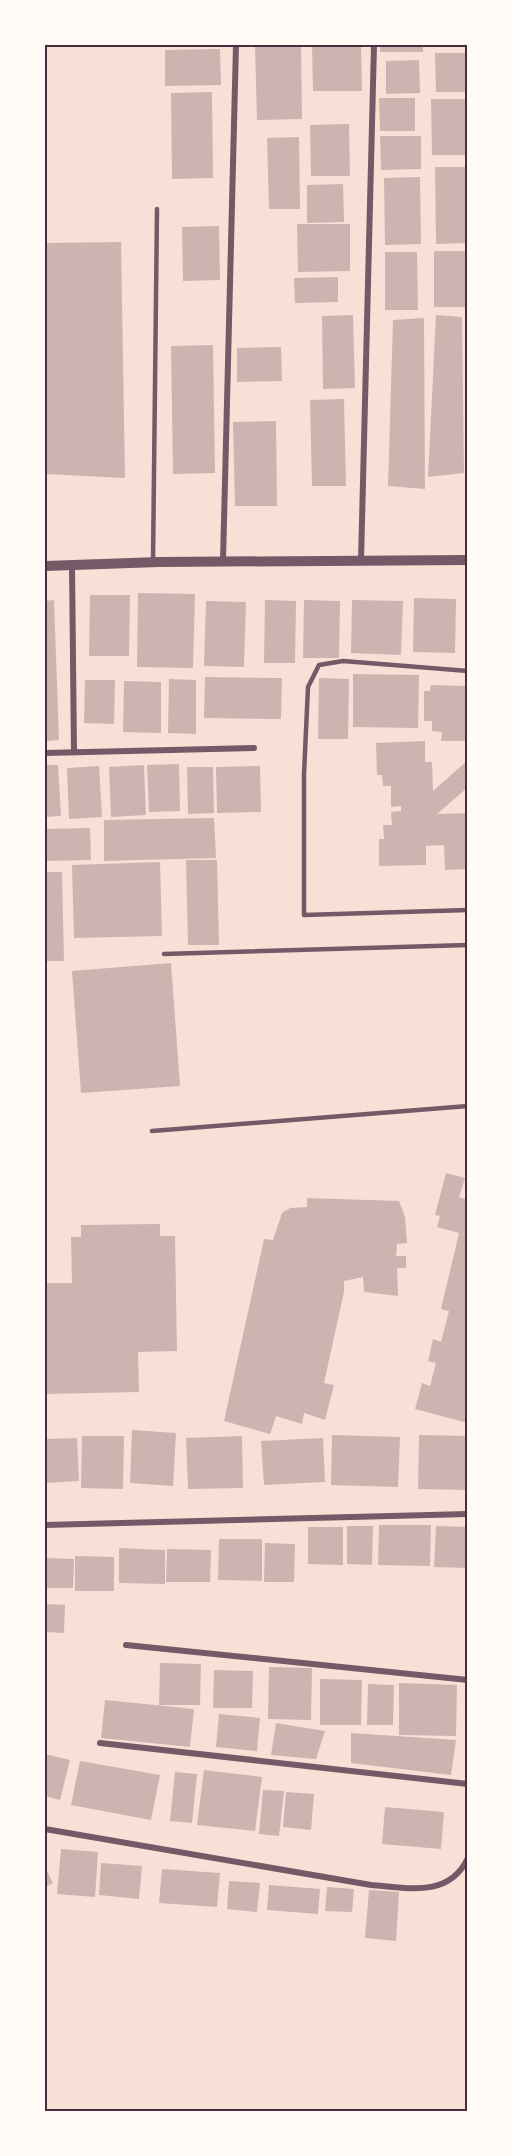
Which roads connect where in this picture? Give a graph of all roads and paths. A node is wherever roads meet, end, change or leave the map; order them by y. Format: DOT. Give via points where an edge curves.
graph roads {
  1 [pos="236,45"];
  2 [pos="374,45"];
  3 [pos="157,209"];
  4 [pos="468,560"];
  5 [pos="223,561"];
  6 [pos="361,561"];
  7 [pos="153,562"];
  8 [pos="72,565"];
  9 [pos="45,566"];
  10 [pos="468,671"];
  11 [pos="254,748"];
  12 [pos="74,752"];
  13 [pos="45,753"];
  14 [pos="468,910"];
  15 [pos="468,945"];
  16 [pos="164,954"];
  17 [pos="468,1106"];
  18 [pos="152,1131"];
  19 [pos="468,1514"];
  20 [pos="45,1525"];
  21 [pos="126,1645"];
  22 [pos="468,1680"];
  23 [pos="100,1743"];
  24 [pos="468,1784"];
  25 [pos="45,1829"];
  26 [pos="468,1858"];
  1 -- 5 [label="street"];
  2 -- 6 [label="street"];
  3 -- 7 [label="lane"];
  4 -- 6 [label="street"];
  5 -- 6 [label="street"];
  5 -- 7 [label="street"];
  7 -- 8 [label="street"];
  8 -- 9 [label="street"];
  8 -- 12 [label="street"];
  10 -- 14 [label="lane" via="343,661 319,665 308,687 304,915"];
  11 -- 12 [label="street"];
  12 -- 13 [label="street"];
  15 -- 16 [label="lane"];
  17 -- 18 [label="lane"];
  19 -- 20 [label="street"];
  21 -- 22 [label="street"];
  23 -- 24 [label="street"];
  25 -- 26 [label="street" via="410,1889 434,1888 451,1879"];
}
